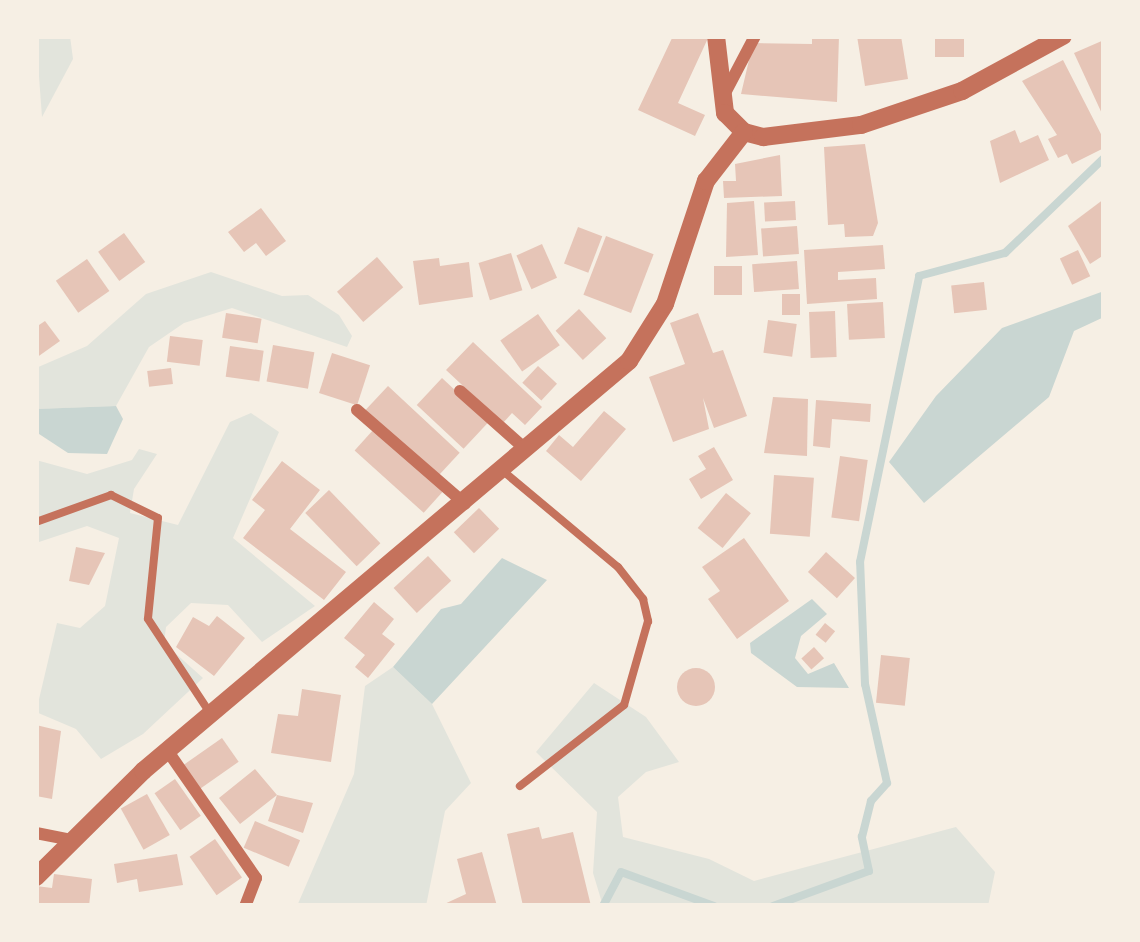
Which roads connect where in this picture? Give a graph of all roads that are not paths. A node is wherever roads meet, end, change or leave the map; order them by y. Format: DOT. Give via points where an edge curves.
graph roads {
  1 [pos="716,36"];
  2 [pos="755,36"];
  3 [pos="1063,36"];
  4 [pos="721,101"];
  5 [pos="744,133"];
  6 [pos="460,391"];
  7 [pos="357,410"];
  8 [pos="523,447"];
  9 [pos="503,471"];
  10 [pos="466,505"];
  11 [pos="36,522"];
  12 [pos="211,714"];
  13 [pos="167,750"];
  14 [pos="520,786"];
  15 [pos="36,833"];
  16 [pos="72,839"];
  17 [pos="36,877"];
  18 [pos="249,901"];
  19 [pos="265,906"];
  1 -- 4 [label="street"];
  2 -- 4 [label="street"];
  3 -- 5 [label="street" via="962,92 861,125"];
  4 -- 5 [label="street"];
  5 -- 8 [label="street" via="706,181 651,332 628,361"];
  6 -- 8 [label="street"];
  7 -- 10 [label="street"];
  8 -- 9 [label="street"];
  9 -- 10 [label="street"];
  9 -- 14 [label="lane" via="618,567 643,599 648,621 624,705"];
  10 -- 12 [label="street"];
  11 -- 12 [label="lane" via="111,495 158,518 148,619"];
  12 -- 13 [label="street"];
  13 -- 16 [label="street"];
  13 -- 18 [label="street" via="253,872"];
  15 -- 16 [label="street"];
  16 -- 17 [label="street"];
  18 -- 19 [label="street"];
}
